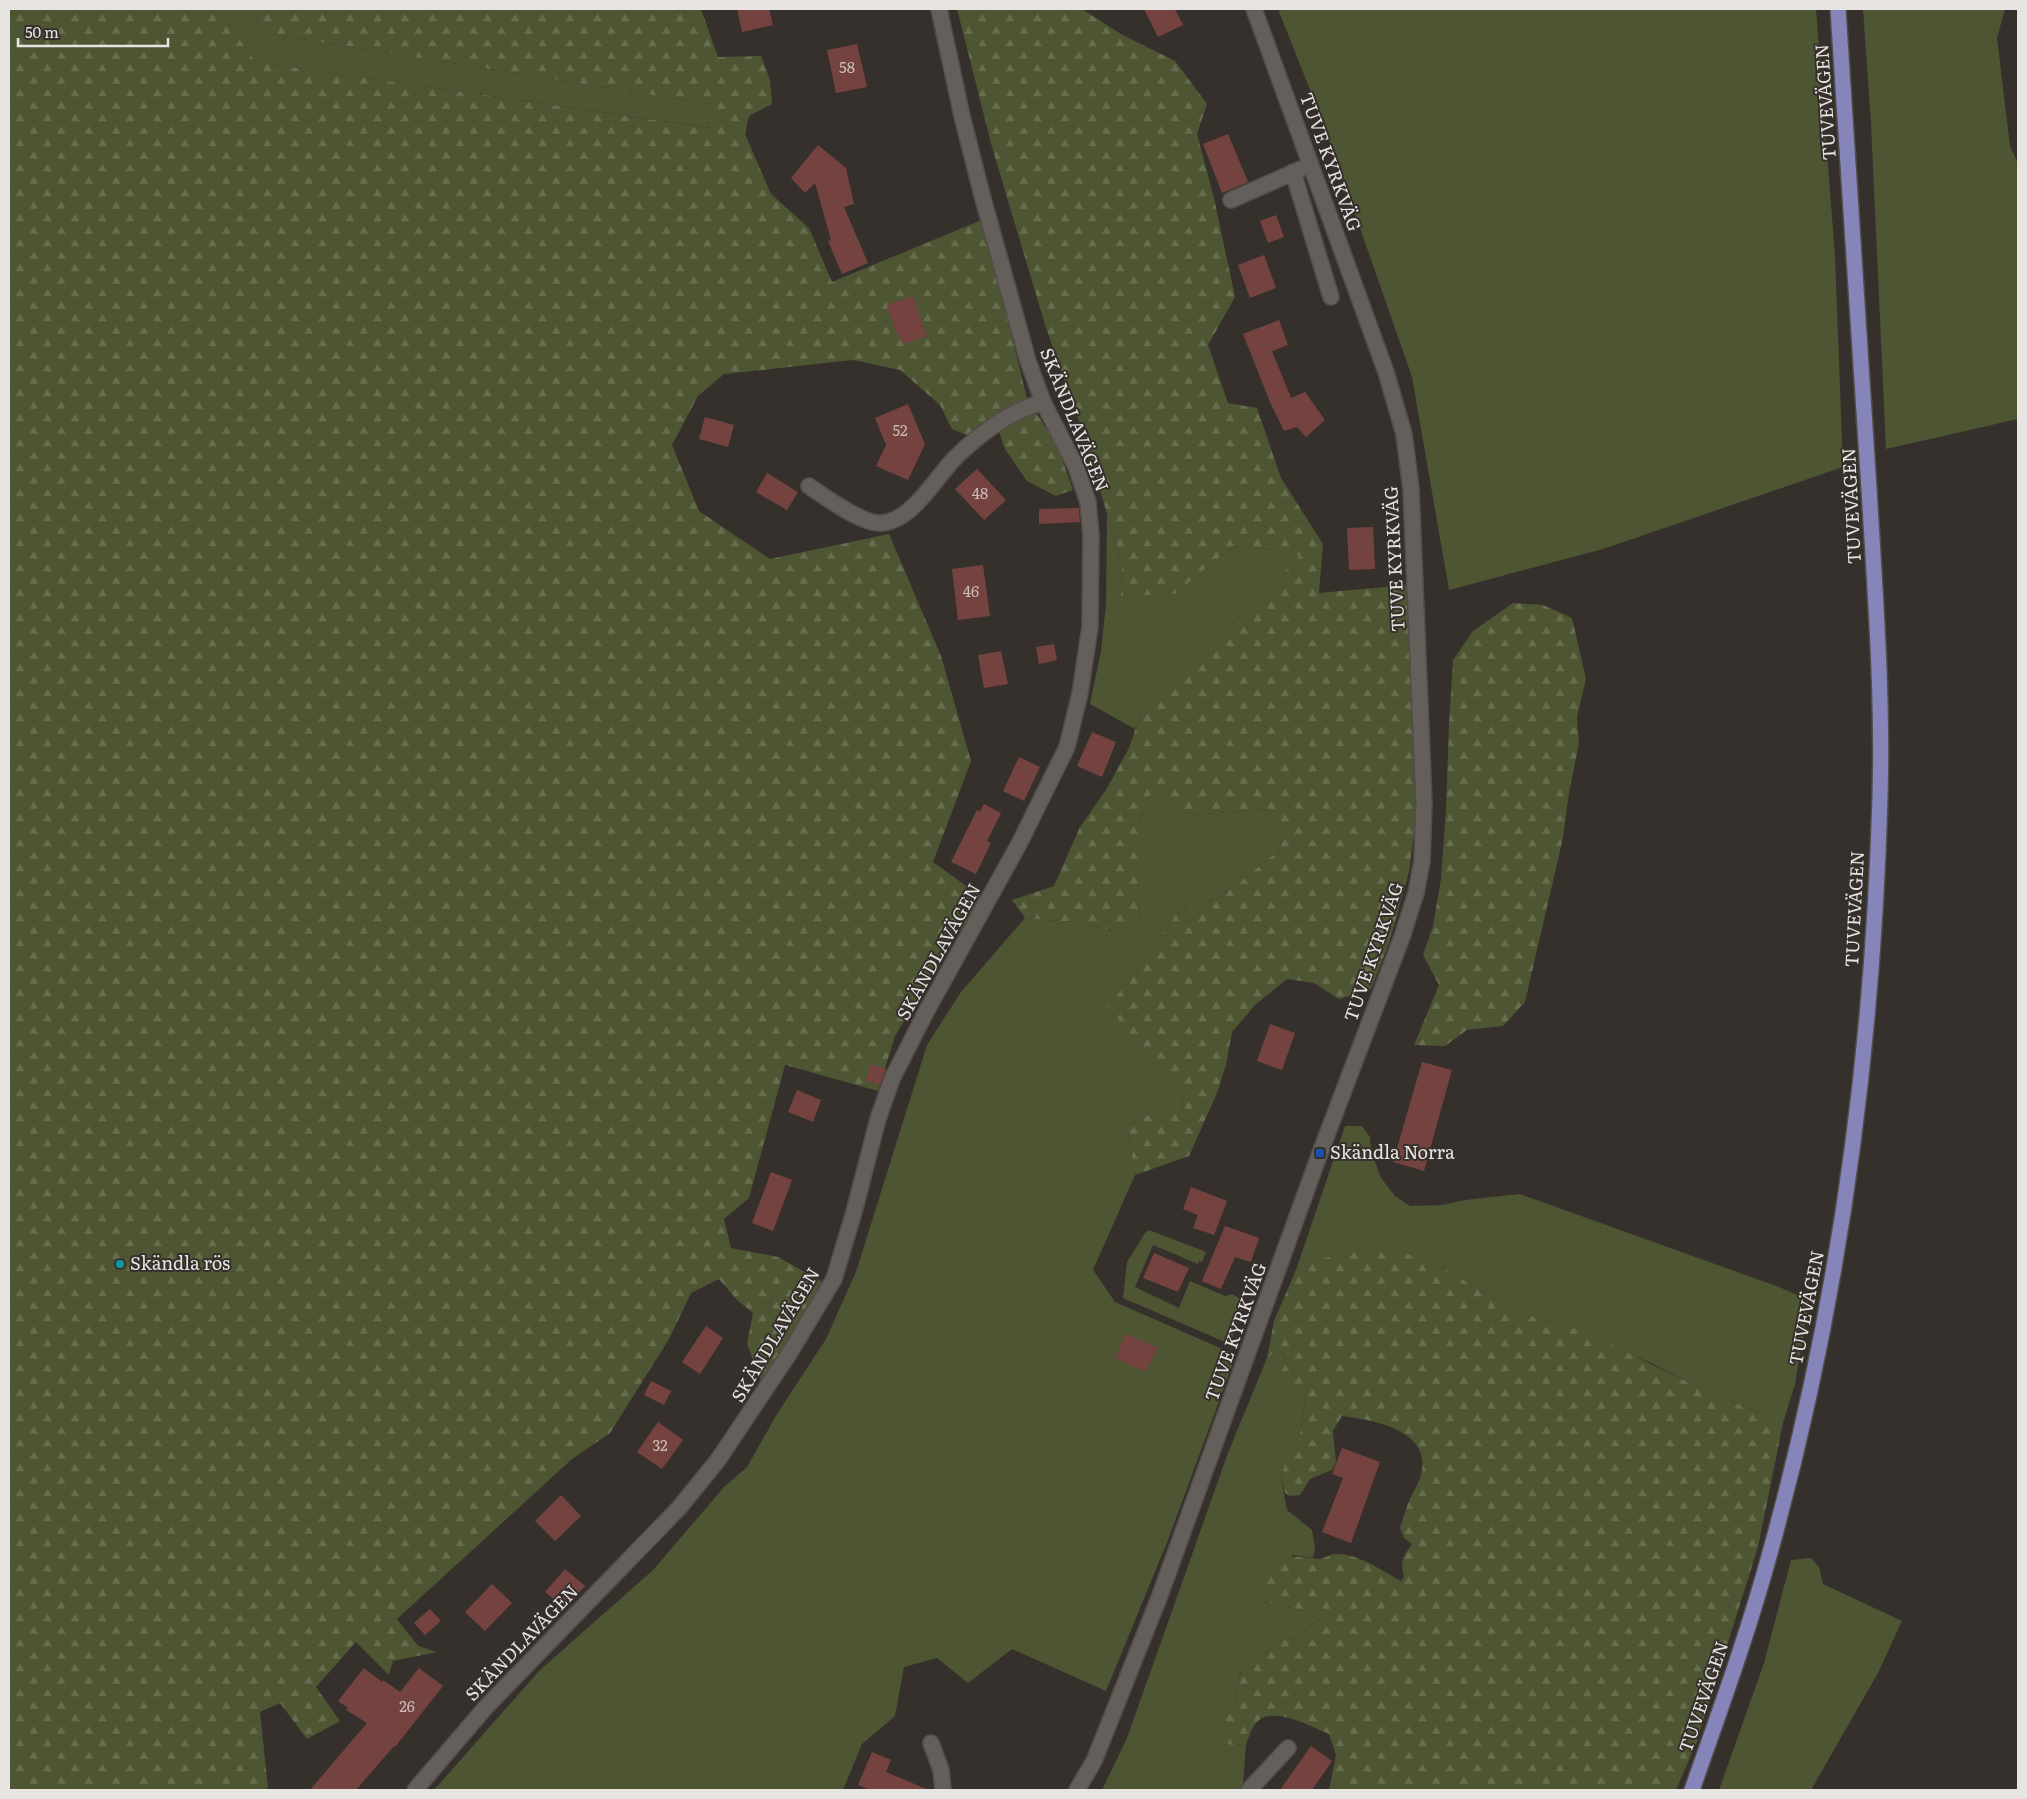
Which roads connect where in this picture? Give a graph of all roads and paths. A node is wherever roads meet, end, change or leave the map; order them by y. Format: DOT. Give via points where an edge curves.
graph roads {
  1 [pos="939,9"];
  2 [pos="1254,9"];
  3 [pos="1838,9"];
  4 [pos="1310,165"];
  5 [pos="1293,172"];
  6 [pos="1231,200"];
  7 [pos="1331,297"];
  8 [pos="1044,402"];
  9 [pos="809,486"];
  10 [pos="930,1743"];
  11 [pos="1288,1748"];
  12 [pos="415,1790"];
  13 [pos="943,1790"];
  14 [pos="1078,1790"];
  15 [pos="1249,1790"];
  16 [pos="1692,1790"];
  1 -- 8 [label="street, SKÄNDLAVÄGEN" via="962,116 1003,275 1028,361"];
  2 -- 4 [label="street, TUVE KYRKVÄG"];
  3 -- 16 [label="main road, TUVEVÄGEN" via="1863,374 1881,719 1873,944 1860,1086 1838,1247 1821,1339 1771,1550"];
  4 -- 5 [label="street"];
  4 -- 14 [label="street, TUVE KYRKVÄG" via="1386,372 1407,450 1424,775 1422,861 1402,938 1320,1153 1159,1598 1094,1762"];
  5 -- 6 [label="street"];
  5 -- 7 [label="street"];
  8 -- 9 [label="street" via="1001,421 965,449 919,500 892,522 877,524"];
  8 -- 12 [label="street, SKÄNDLAVÄGEN" via="1073,460 1088,502 1090,627 1080,693 1066,747 1056,769 1015,852 892,1079 878,1118 834,1279 789,1354 718,1460 678,1508 486,1707"];
  10 -- 13 [label="street" via="941,1770"];
  11 -- 15 [label="street"];
}
